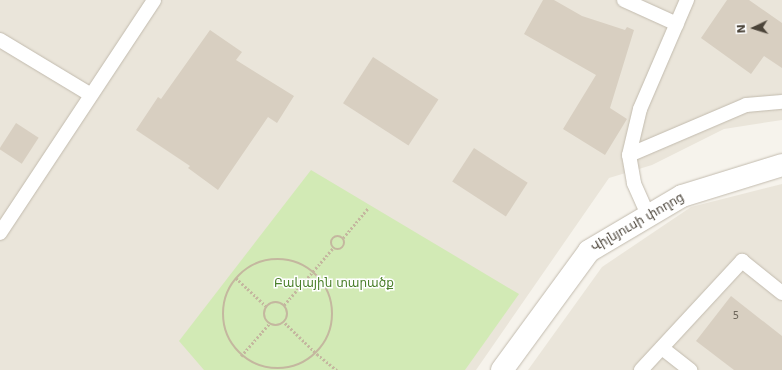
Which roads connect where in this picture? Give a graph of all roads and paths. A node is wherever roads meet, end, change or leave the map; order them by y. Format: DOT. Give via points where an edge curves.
graph roads {
  1 [pos="154,0"];
  2 [pos="624,0"];
  3 [pos="687,0"];
  4 [pos="677,24"];
  5 [pos="0,40"];
  6 [pos="91,96"];
  7 [pos="782,102"];
  8 [pos="629,156"];
  9 [pos="782,165"];
  10 [pos="368,207"];
  11 [pos="648,215"];
  12 [pos="0,233"];
  13 [pos="343,238"];
  14 [pos="332,248"];
  15 [pos="313,271"];
  16 [pos="236,278"];
  17 [pos="782,293"];
  18 [pos="284,304"];
  19 [pos="266,306"];
  20 [pos="285,323"];
  21 [pos="269,324"];
  22 [pos="662,348"];
  23 [pos="316,354"];
  24 [pos="241,356"];
  25 [pos="337,370"];
  26 [pos="502,370"];
  27 [pos="641,370"];
  28 [pos="690,370"];
  1 -- 6 [label="lane"];
  2 -- 4 [label="lane"];
  3 -- 4 [label="lane"];
  4 -- 8 [label="lane" via="640,109"];
  5 -- 6 [label="lane"];
  6 -- 12 [label="lane"];
  7 -- 8 [label="lane" via="746,104"];
  8 -- 11 [label="lane" via="634,184"];
  9 -- 11 [label="street, Վիլնյուսի փողոց" via="682,196"];
  10 -- 13 [label="path"];
  11 -- 26 [label="street, Վիլնյուսի փողոց" via="589,250"];
  13 -- 14 [label="path" via="343,247 338,250"];
  13 -- 14 [label="path" via="338,235 333,237 330,242"];
  14 -- 15 [label="path"];
  15 -- 16 [label="path" via="298,262 283,258 267,259 253,264"];
  15 -- 18 [label="path"];
  15 -- 23 [label="path" via="323,281 330,295 333,310 332,326 326,341"];
  16 -- 19 [label="path"];
  16 -- 24 [label="path" via="224,299 222,315 224,330"];
  17 -- 22 [label="lane" via="742,261"];
  18 -- 19 [label="path" via="272,302"];
  18 -- 20 [label="path" via="289,317"];
  19 -- 21 [label="path" via="264,318"];
  20 -- 21 [label="path" via="274,326"];
  20 -- 23 [label="path"];
  21 -- 24 [label="path"];
  22 -- 27 [label="lane"];
  22 -- 28 [label="lane"];
  23 -- 24 [label="path" via="303,364 271,369 255,365"];
  23 -- 25 [label="path"];
}
